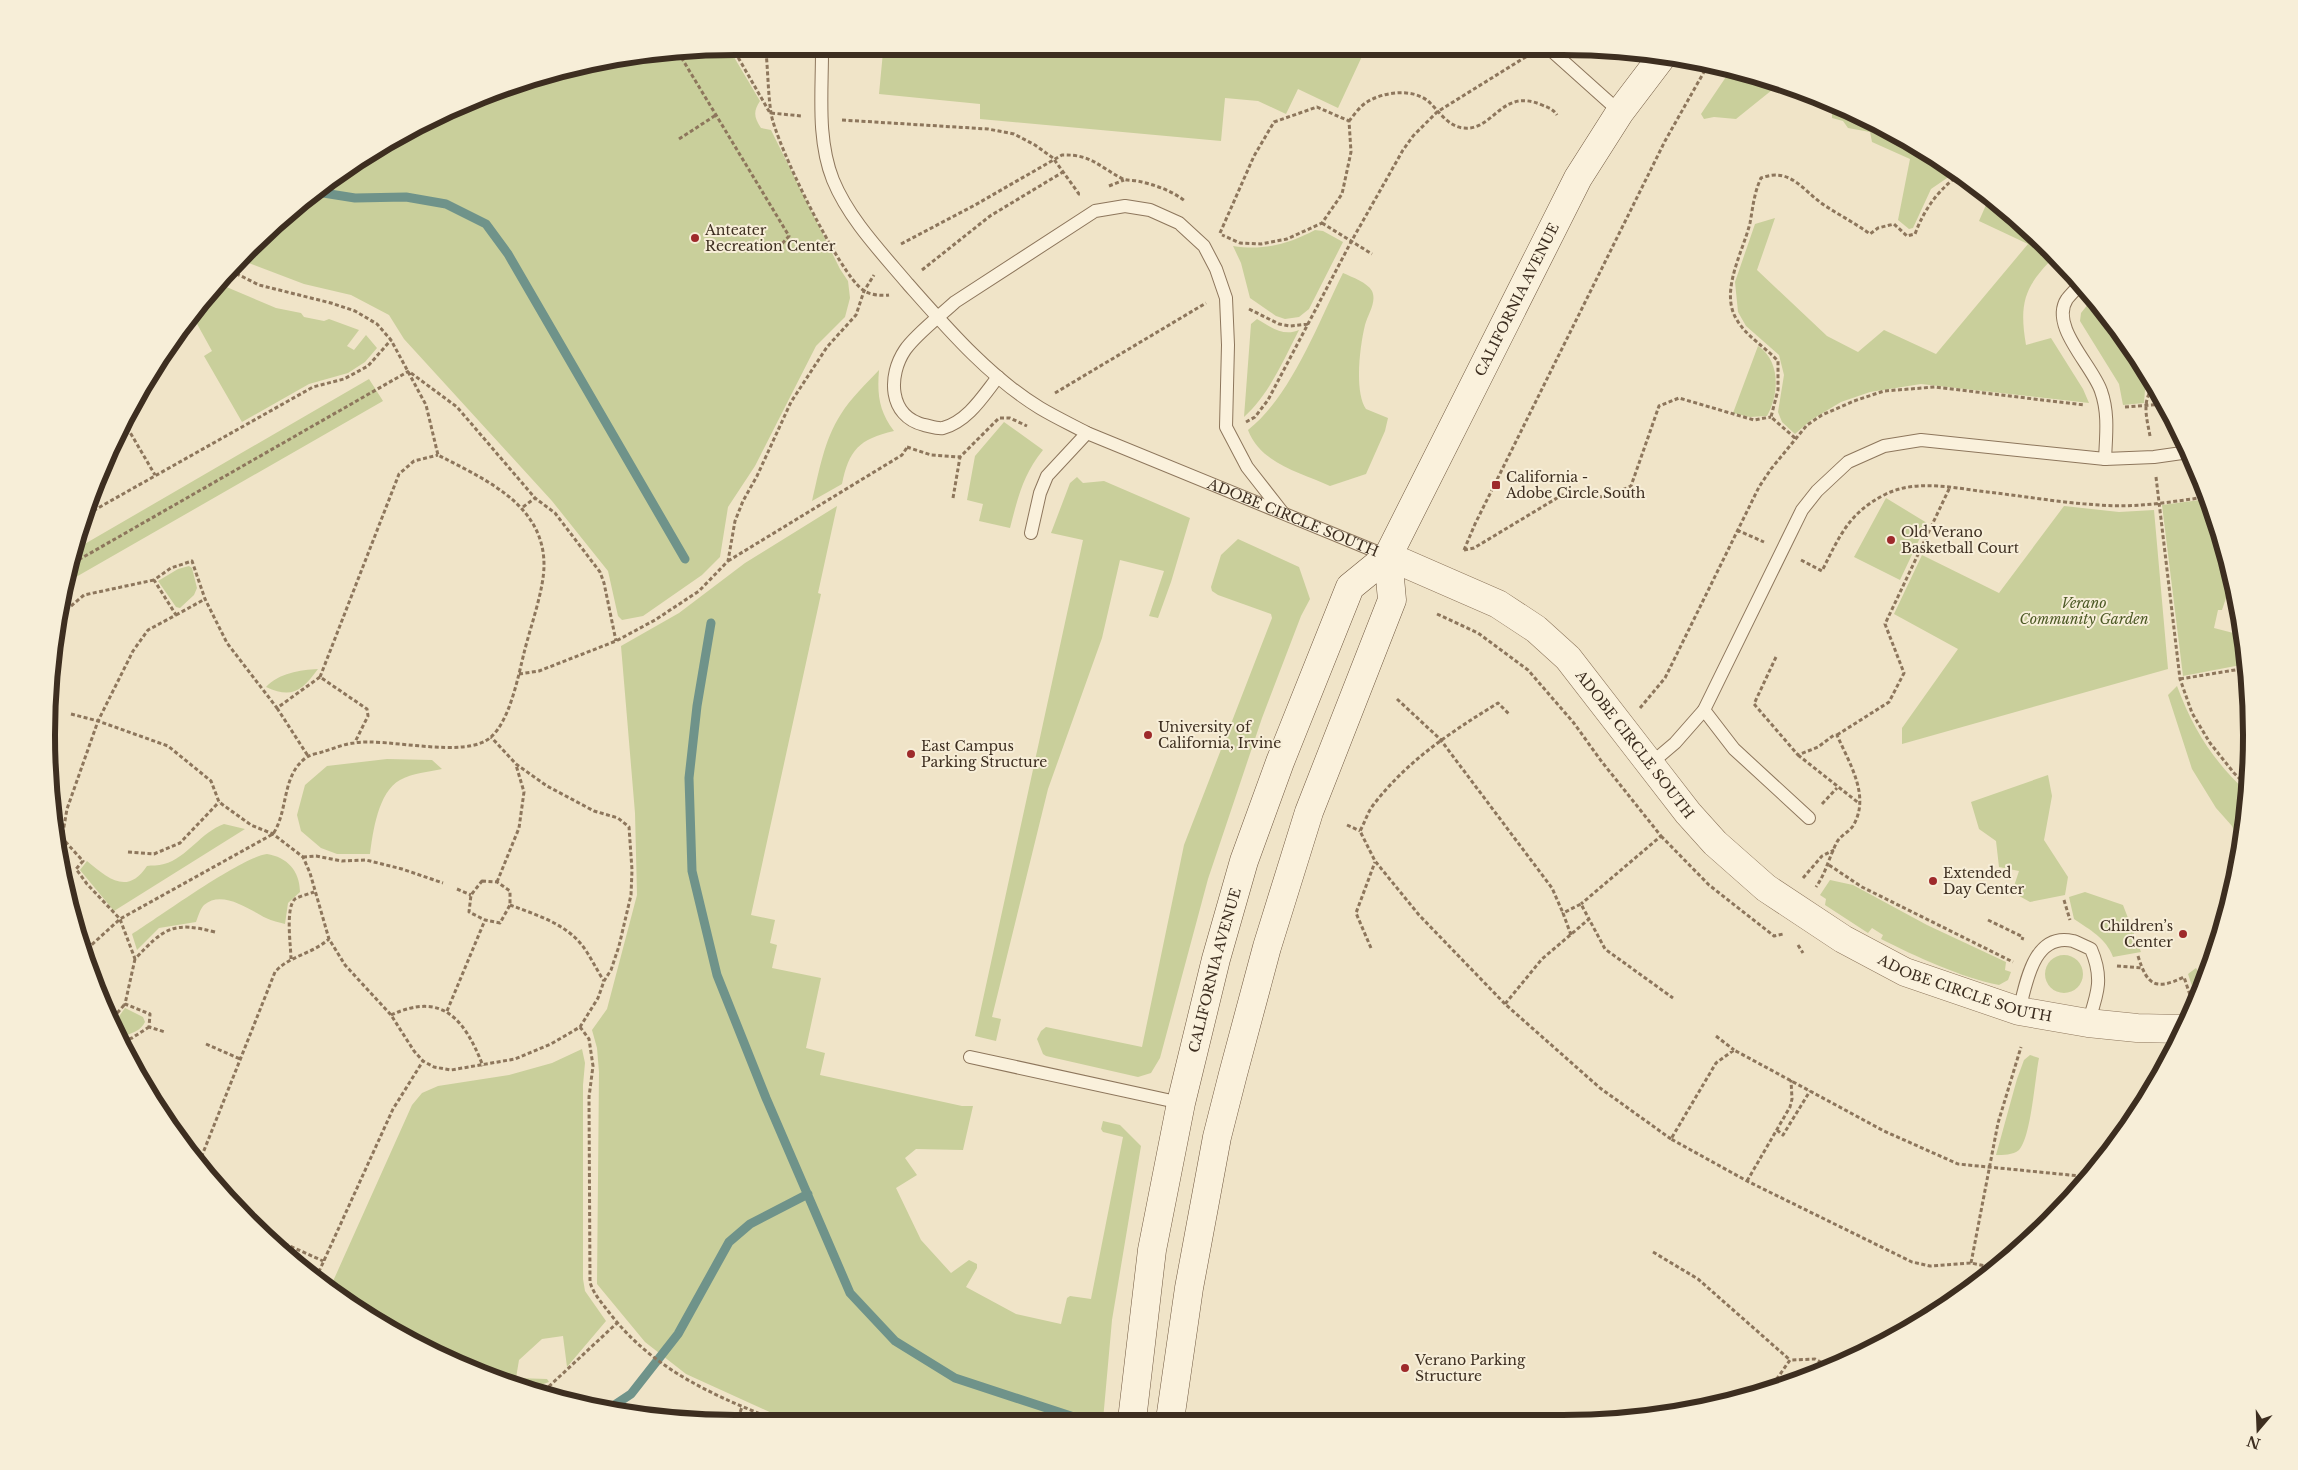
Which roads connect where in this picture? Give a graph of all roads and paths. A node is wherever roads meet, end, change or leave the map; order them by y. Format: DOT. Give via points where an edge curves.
graph roads {
  1 [pos="737,55"];
  2 [pos="766,55"];
  3 [pos="822,55"];
  4 [pos="1527,55"];
  5 [pos="1556,55"];
  6 [pos="681,57"];
  7 [pos="1658,62"];
  8 [pos="1705,70"];
  9 [pos="1437,112"];
  10 [pos="1620,112"];
  11 [pos="771,113"];
  12 [pos="716,115"];
  13 [pos="1557,115"];
  14 [pos="794,116"];
  15 [pos="837,119"];
  16 [pos="1349,121"];
  17 [pos="679,139"];
  18 [pos="1053,158"];
  19 [pos="1063,172"];
  20 [pos="1954,179"];
  21 [pos="1104,188"];
  22 [pos="1085,195"];
  23 [pos="1322,223"];
  24 [pos="1351,242"];
  25 [pos="781,245"];
  26 [pos="1372,254"];
  27 [pos="886,258"];
  28 [pos="236,274"];
  29 [pos="908,283"];
  30 [pos="2076,289"];
  31 [pos="864,291"];
  32 [pos="1226,298"];
  33 [pos="1249,309"];
  34 [pos="938,318"];
  35 [pos="1309,324"];
  36 [pos="391,340"];
  37 [pos="409,371"];
  38 [pos="998,377"];
  39 [pos="2150,391"];
  40 [pos="1040,408"];
  41 [pos="1771,417"];
  42 [pos="919,424"];
  43 [pos="1241,424"];
  44 [pos="1026,427"];
  45 [pos="128,429"];
  46 [pos="1087,433"];
  47 [pos="1795,438"];
  48 [pos="2181,453"];
  49 [pos="438,455"];
  50 [pos="960,457"];
  51 [pos="2154,457"];
  52 [pos="2105,460"];
  53 [pos="155,475"];
  54 [pos="1950,487"];
  55 [pos="2200,497"];
  56 [pos="535,498"];
  57 [pos="953,498"];
  58 [pos="2158,504"];
  59 [pos="523,508"];
  60 [pos="93,511"];
  61 [pos="1283,513"];
  62 [pos="1737,530"];
  63 [pos="1031,533"];
  64 [pos="1781,550"];
  65 [pos="1388,556"];
  66 [pos="78,560"];
  67 [pos="728,561"];
  68 [pos="154,580"];
  69 [pos="206,599"];
  70 [pos="71,606"];
  71 [pos="1437,614"];
  72 [pos="176,615"];
  73 [pos="616,641"];
  74 [pos="1776,657"];
  75 [pos="2240,669"];
  76 [pos="519,674"];
  77 [pos="320,677"];
  78 [pos="2180,679"];
  79 [pos="1650,698"];
  80 [pos="1397,699"];
  81 [pos="277,708"];
  82 [pos="1641,708"];
  83 [pos="1704,710"];
  84 [pos="71,714"];
  85 [pos="1509,714"];
  86 [pos="98,721"];
  87 [pos="1837,735"];
  88 [pos="491,737"];
  89 [pos="1440,739"];
  90 [pos="355,742"];
  91 [pos="1798,755"];
  92 [pos="308,756"];
  93 [pos="516,764"];
  94 [pos="1649,765"];
  95 [pos="2242,781"];
  96 [pos="219,802"];
  97 [pos="1860,804"];
  98 [pos="1809,818"];
  99 [pos="1347,825"];
  100 [pos="1360,831"];
  101 [pos="63,834"];
  102 [pos="273,834"];
  103 [pos="63,840"];
  104 [pos="1834,849"];
  105 [pos="128,852"];
  106 [pos="303,857"];
  107 [pos="1375,861"];
  108 [pos="1829,865"];
  109 [pos="1799,876"];
  110 [pos="498,882"];
  111 [pos="442,883"];
  112 [pos="457,889"];
  113 [pos="314,892"];
  114 [pos="1811,894"];
  115 [pos="471,895"];
  116 [pos="1581,904"];
  117 [pos="510,905"];
  118 [pos="1563,913"];
  119 [pos="120,919"];
  120 [pos="1588,919"];
  121 [pos="485,920"];
  122 [pos="1988,920"];
  123 [pos="215,932"];
  124 [pos="1571,934"];
  125 [pos="329,939"];
  126 [pos="2019,945"];
  127 [pos="89,947"];
  128 [pos="1371,948"];
  129 [pos="2015,953"];
  130 [pos="2138,956"];
  131 [pos="135,959"];
  132 [pos="291,959"];
  133 [pos="2011,961"];
  134 [pos="2030,970"];
  135 [pos="604,981"];
  136 [pos="2190,997"];
  137 [pos="1672,998"];
  138 [pos="125,1004"];
  139 [pos="1505,1004"];
  140 [pos="447,1011"];
  141 [pos="2019,1011"];
  142 [pos="116,1015"];
  143 [pos="390,1015"];
  144 [pos="2088,1023"];
  145 [pos="150,1026"];
  146 [pos="580,1027"];
  147 [pos="2176,1029"];
  148 [pos="165,1032"];
  149 [pos="1716,1036"];
  150 [pos="127,1040"];
  151 [pos="206,1044"];
  152 [pos="2021,1047"];
  153 [pos="1734,1050"];
  154 [pos="970,1057"];
  155 [pos="240,1059"];
  156 [pos="423,1061"];
  157 [pos="483,1066"];
  158 [pos="1790,1080"];
  159 [pos="1810,1091"];
  160 [pos="1181,1103"];
  161 [pos="1777,1130"];
  162 [pos="1671,1139"];
  163 [pos="202,1156"];
  164 [pos="1988,1169"];
  165 [pos="2080,1176"];
  166 [pos="1747,1181"];
  167 [pos="284,1244"];
  168 [pos="1653,1252"];
  169 [pos="323,1261"];
  170 [pos="1971,1263"];
  171 [pos="1987,1266"];
  172 [pos="318,1272"];
  173 [pos="617,1323"];
  174 [pos="1790,1360"];
  175 [pos="1822,1363"];
  176 [pos="1775,1381"];
  177 [pos="547,1388"];
  178 [pos="742,1407"];
  179 [pos="739,1415"];
  180 [pos="762,1415"];
  181 [pos="1132,1415"];
  182 [pos="1171,1415"];
  1 -- 11 [label="path"];
  2 -- 11 [label="path"];
  3 -- 27 [label="lane" via="823,148 833,179 848,208"];
  4 -- 9 [label="path"];
  5 -- 10 [label="lane"];
  6 -- 12 [label="path"];
  7 -- 10 [label="main road, CALIFORNIA AVENUE"];
  8 -- 41 [label="path" via="1665,141 1464,550 1474,548 1562,495 1607,496 1631,486 1659,406 1678,398 1754,420"];
  9 -- 13 [label="path" via="1454,126 1465,128 1476,127 1517,100 1531,100 1554,110"];
  9 -- 16 [label="path" via="1427,100 1398,92 1365,102"];
  9 -- 24 [label="path" via="1403,150"];
  10 -- 65 [label="main road, CALIFORNIA AVENUE" via="1578,178"];
  11 -- 14 [label="path"];
  11 -- 31 [label="path" via="779,142 820,224 846,272"];
  12 -- 17 [label="path"];
  12 -- 25 [label="path" via="789,236"];
  15 -- 18 [label="path" via="988,129 1014,134"];
  16 -- 23 [label="path" via="1351,152 1342,194"];
  16 -- 23 [label="path" via="1317,107 1274,122 1254,156 1220,234 1240,243 1261,244 1287,238"];
  18 -- 19 [label="path"];
  18 -- 21 [label="path" via="1075,154 1096,161 1124,180"];
  18 -- 27 [label="path" via="901,244"];
  19 -- 22 [label="path" via="1079,194"];
  19 -- 29 [label="path" via="990,216"];
  20 -- 41 [label="path" via="1922,215 1915,234 1907,236 1894,224 1870,234 1824,205 1799,182 1772,174 1761,178 1754,193 1730,296 1736,319 1778,361 1778,390"];
  23 -- 24 [label="path"];
  24 -- 26 [label="path"];
  24 -- 35 [label="path"];
  27 -- 29 [label="lane"];
  27 -- 31 [label="path"];
  28 -- 36 [label="path" via="259,285 356,311 377,324"];
  29 -- 31 [label="path" via="899,294 883,296"];
  29 -- 34 [label="lane"];
  30 -- 52 [label="lane" via="2062,311 2063,326 2100,389 2106,407"];
  31 -- 67 [label="path" via="856,315 827,347 791,402 742,501"];
  32 -- 34 [label="lane" via="1204,246 1179,223 1150,210 1125,206 1095,211 955,302"];
  32 -- 40 [label="path" via="1208,302 1140,340 1050,396"];
  32 -- 61 [label="lane" via="1226,427 1247,467"];
  33 -- 35 [label="path" via="1279,324"];
  34 -- 38 [label="lane"];
  34 -- 42 [label="lane" via="905,349 894,376 894,396 904,412"];
  35 -- 43 [label="path" via="1268,400 1255,417"];
  36 -- 37 [label="path"];
  36 -- 53 [label="path" via="368,366 344,379 313,387"];
  37 -- 49 [label="path" via="426,406"];
  37 -- 56 [label="path" via="457,407"];
  37 -- 66 [label="path"];
  38 -- 40 [label="lane, ADOBE CIRCLE SOUTH"];
  38 -- 42 [label="lane" via="958,421 941,429"];
  39 -- 51 [label="path" via="2145,407"];
  40 -- 44 [label="path"];
  40 -- 46 [label="lane, ADOBE CIRCLE SOUTH"];
  41 -- 47 [label="path"];
  42 -- 67 [label="path" via="902,455"];
  45 -- 53 [label="path"];
  46 -- 61 [label="lane, ADOBE CIRCLE SOUTH"];
  46 -- 63 [label="lane" via="1047,476"];
  48 -- 51 [label="lane"];
  49 -- 59 [label="path" via="486,479"];
  49 -- 77 [label="path" via="414,461 399,474"];
  50 -- 57 [label="path"];
  51 -- 52 [label="lane"];
  51 -- 58 [label="path"];
  52 -- 64 [label="lane" via="1922,440 1884,446 1848,462 1817,491 1802,510"];
  53 -- 60 [label="path"];
  54 -- 58 [label="path" via="2098,505 2132,507"];
  54 -- 64 [label="path" via="1904,488 1865,507 1848,522 1822,571"];
  54 -- 87 [label="path" via="1885,624 1904,673 1889,702"];
  55 -- 58 [label="path"];
  56 -- 59 [label="path"];
  56 -- 73 [label="path" via="555,513 600,572"];
  58 -- 78 [label="path"];
  59 -- 76 [label="path" via="534,524 544,565"];
  61 -- 65 [label="lane, ADOBE CIRCLE SOUTH"];
  62 -- 64 [label="path"];
  64 -- 83 [label="lane"];
  65 -- 94 [label="main road, ADOBE CIRCLE SOUTH" via="1498,604 1536,628 1568,658"];
  65 -- 160 [label="main road, CALIFORNIA AVENUE" via="1350,587 1280,762 1244,862 1216,959"];
  65 -- 182 [label="main road" via="1392,600 1309,812 1267,946 1217,1137 1189,1288"];
  67 -- 73 [label="path" via="699,591"];
  68 -- 69 [label="path" via="171,568 192,561"];
  68 -- 70 [label="path" via="84,595"];
  68 -- 72 [label="path"];
  69 -- 72 [label="path"];
  69 -- 81 [label="path" via="227,643"];
  71 -- 116 [label="path" via="1478,633 1528,670 1573,722 1661,836"];
  72 -- 86 [label="path" via="148,630 133,651"];
  73 -- 76 [label="path" via="539,671"];
  74 -- 91 [label="path" via="1754,704"];
  75 -- 78 [label="path"];
  76 -- 88 [label="path" via="507,711"];
  77 -- 81 [label="path"];
  77 -- 90 [label="path" via="367,709 368,716"];
  78 -- 95 [label="path" via="2192,713 2210,743"];
  79 -- 82 [label="path"];
  80 -- 89 [label="path"];
  81 -- 92 [label="path"];
  83 -- 94 [label="lane" via="1675,743"];
  83 -- 98 [label="lane" via="1734,749"];
  84 -- 86 [label="path"];
  85 -- 89 [label="path" via="1498,703"];
  86 -- 96 [label="path" via="168,746 211,781"];
  86 -- 101 [label="path" via="67,809"];
  87 -- 91 [label="path"];
  87 -- 97 [label="path" via="1859,787"];
  88 -- 90 [label="path" via="467,746"];
  88 -- 93 [label="path"];
  89 -- 100 [label="path" via="1373,805"];
  89 -- 118 [label="path" via="1552,888"];
  90 -- 92 [label="path"];
  91 -- 97 [label="path"];
  92 -- 102 [label="path" via="289,781 278,827"];
  93 -- 110 [label="path" via="524,792 519,828"];
  93 -- 135 [label="path" via="547,786 594,810 618,818 629,828 631,895 612,970"];
  94 -- 141 [label="main road, ADOBE CIRCLE SOUTH" via="1715,843 1766,888 1809,918 1905,972"];
  96 -- 102 [label="path" via="251,825"];
  96 -- 105 [label="path" via="180,843 154,854"];
  97 -- 104 [label="path" via="1852,827 1842,835"];
  99 -- 100 [label="path"];
  100 -- 107 [label="path"];
  102 -- 106 [label="path"];
  102 -- 119 [label="path"];
  103 -- 119 [label="path" via="83,861 76,869"];
  104 -- 108 [label="path"];
  104 -- 109 [label="path" via="1822,856 1804,879"];
  106 -- 111 [label="path" via="366,860"];
  106 -- 113 [label="path"];
  107 -- 128 [label="path" via="1356,913"];
  107 -- 139 [label="path" via="1418,914"];
  108 -- 114 [label="path"];
  108 -- 133 [label="path" via="1862,887"];
  110 -- 115 [label="path" via="482,881"];
  110 -- 117 [label="path" via="510,890"];
  112 -- 115 [label="path"];
  113 -- 125 [label="path"];
  113 -- 132 [label="path" via="295,899 292,905 289,921"];
  115 -- 121 [label="path" via="469,912"];
  116 -- 118 [label="path"];
  116 -- 120 [label="path"];
  117 -- 121 [label="path" via="500,923"];
  117 -- 135 [label="path" via="550,921 575,938"];
  118 -- 124 [label="path"];
  119 -- 127 [label="path"];
  119 -- 131 [label="path"];
  120 -- 124 [label="path"];
  120 -- 137 [label="path" via="1605,949"];
  121 -- 140 [label="path"];
  122 -- 126 [label="path" via="2023,937"];
  123 -- 131 [label="path" via="190,926 164,930"];
  124 -- 139 [label="path" via="1542,959"];
  125 -- 132 [label="path" via="318,949"];
  125 -- 143 [label="path" via="345,964"];
  129 -- 133 [label="path"];
  130 -- 136 [label="path" via="2147,979 2155,985 2169,984 2184,977"];
  131 -- 138 [label="path"];
  132 -- 155 [label="path" via="275,972"];
  133 -- 134 [label="path"];
  134 -- 141 [label="lane"];
  134 -- 144 [label="lane" via="2038,954 2053,942 2073,941 2092,950 2098,965 2099,988"];
  135 -- 146 [label="path" via="598,998"];
  138 -- 142 [label="path"];
  138 -- 145 [label="path" via="150,1014"];
  139 -- 162 [label="path" via="1600,1088"];
  140 -- 143 [label="path" via="433,1007 414,1008"];
  140 -- 157 [label="path" via="475,1044"];
  141 -- 144 [label="main road, ADOBE CIRCLE SOUTH"];
  143 -- 156 [label="path"];
  144 -- 147 [label="main road, ADOBE CIRCLE SOUTH"];
  145 -- 148 [label="path"];
  145 -- 150 [label="path"];
  146 -- 157 [label="path" via="515,1059"];
  146 -- 173 [label="path" via="589,1039 593,1059 589,1097 590,1282 592,1290"];
  149 -- 153 [label="path"];
  151 -- 155 [label="path"];
  152 -- 164 [label="path"];
  153 -- 158 [label="path"];
  153 -- 162 [label="path" via="1716,1063"];
  154 -- 160 [label="lane"];
  155 -- 163 [label="path"];
  156 -- 157 [label="path" via="451,1070"];
  156 -- 169 [label="path" via="393,1109"];
  158 -- 159 [label="path"];
  158 -- 161 [label="path" via="1790,1107"];
  159 -- 161 [label="path" via="1783,1135"];
  159 -- 164 [label="path" via="1884,1131 1958,1164"];
  160 -- 181 [label="main road, CALIFORNIA AVENUE" via="1152,1250"];
  161 -- 166 [label="path"];
  162 -- 166 [label="path"];
  164 -- 165 [label="path"];
  164 -- 170 [label="path"];
  166 -- 170 [label="path" via="1912,1262 1930,1266"];
  167 -- 169 [label="path"];
  168 -- 174 [label="path" via="1698,1279"];
  169 -- 172 [label="path"];
  170 -- 171 [label="path"];
  173 -- 177 [label="path"];
  173 -- 178 [label="path" via="639,1346 682,1378"];
  174 -- 175 [label="path" via="1815,1359"];
  174 -- 176 [label="path"];
  178 -- 179 [label="path"];
  178 -- 180 [label="path"];
}
